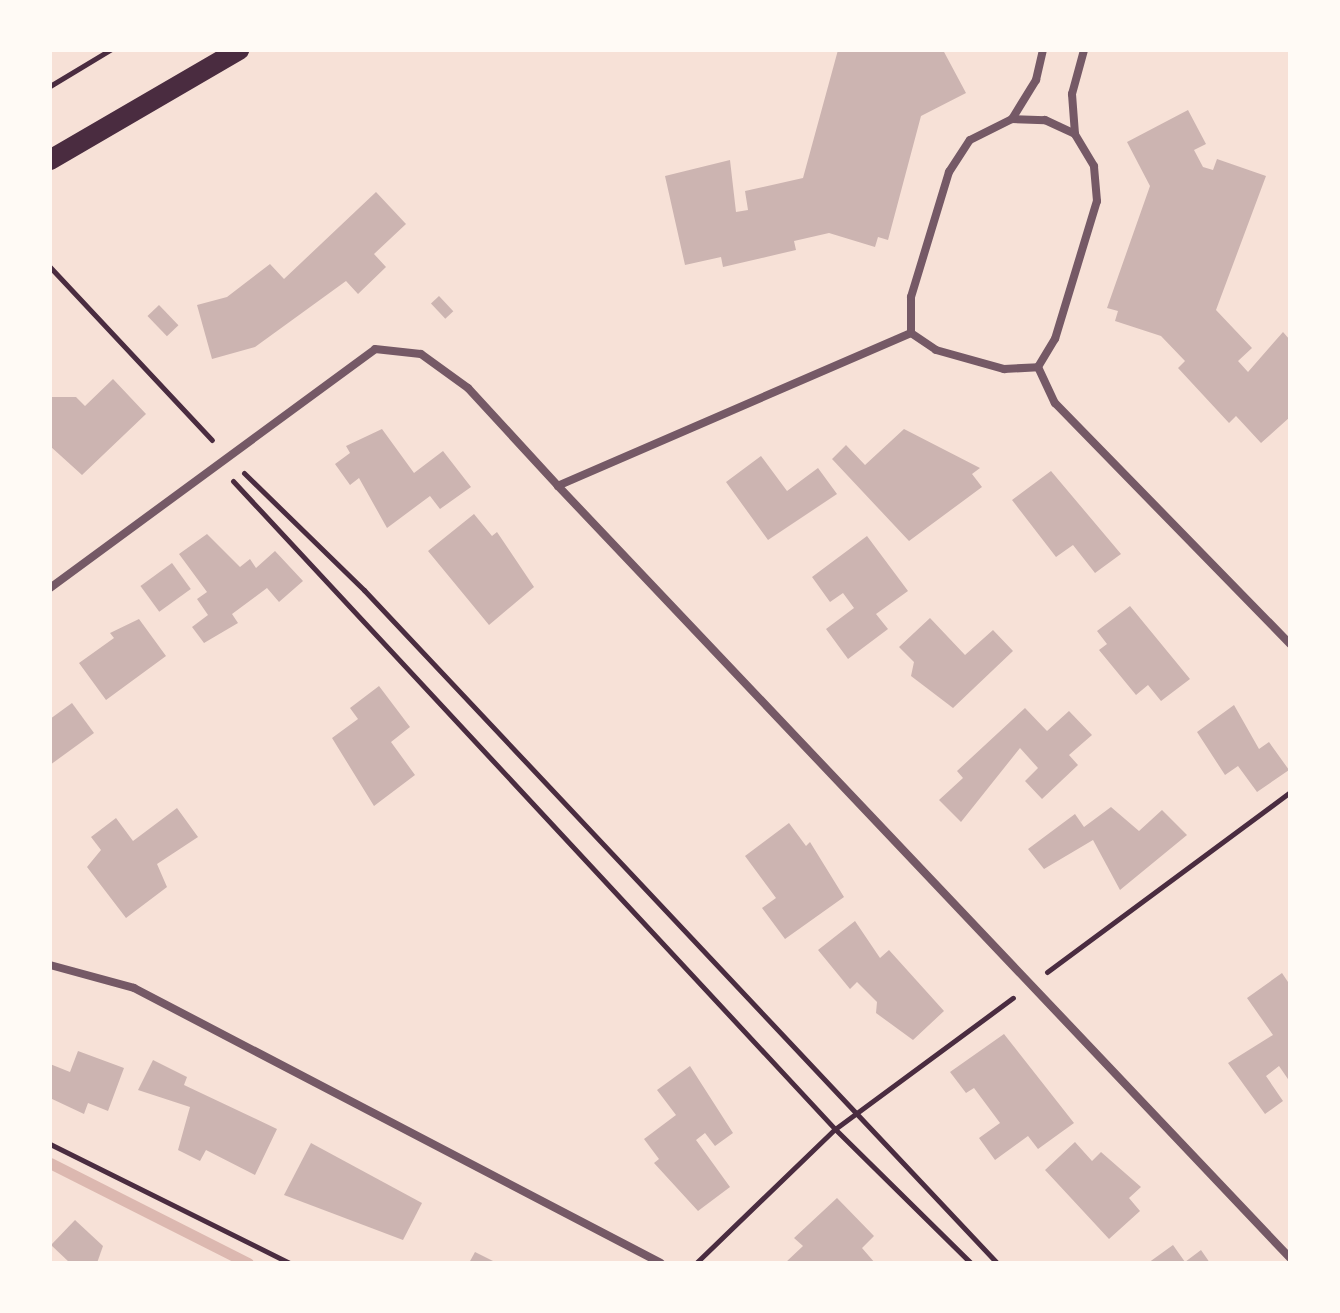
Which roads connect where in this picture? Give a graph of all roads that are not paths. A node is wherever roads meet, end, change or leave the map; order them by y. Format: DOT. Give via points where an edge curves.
graph roads {
  1 [pos="239,50"];
  2 [pos="1043,50"];
  3 [pos="1084,50"];
  4 [pos="1012,119"];
  5 [pos="1075,134"];
  6 [pos="50,160"];
  7 [pos="911,333"];
  8 [pos="1038,367"];
  9 [pos="558,486"];
  10 [pos="50,588"];
  11 [pos="1290,644"];
  12 [pos="50,965"];
  13 [pos="1290,1258"];
  14 [pos="661,1263"];
  1 -- 6 [label="main road"];
  2 -- 4 [label="street" via="1036,80"];
  3 -- 5 [label="street" via="1072,94"];
  4 -- 5 [label="street" via="1045,120"];
  4 -- 7 [label="street" via="970,140 949,172 911,297"];
  5 -- 8 [label="street" via="1094,166 1097,201 1055,339"];
  7 -- 8 [label="street" via="936,350 1004,369"];
  7 -- 9 [label="street"];
  8 -- 11 [label="street" via="1055,403"];
  9 -- 10 [label="street" via="468,388 421,354 375,349"];
  9 -- 13 [label="street"];
  12 -- 14 [label="street" via="134,988"];
}
